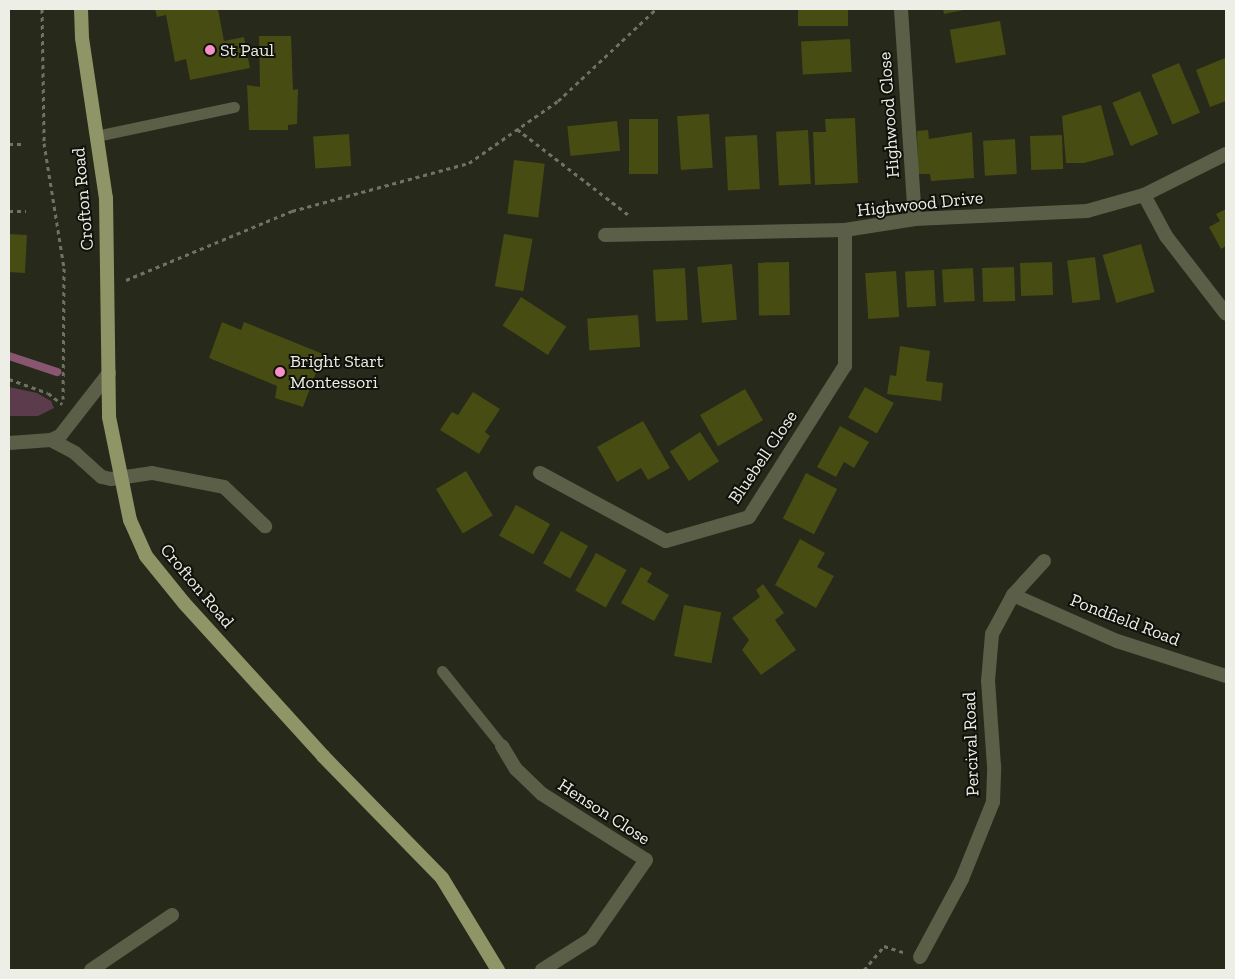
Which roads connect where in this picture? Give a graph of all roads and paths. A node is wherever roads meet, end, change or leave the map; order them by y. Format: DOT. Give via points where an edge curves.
graph roads {
  1 [pos="42,9"];
  2 [pos="81,9"];
  3 [pos="656,9"];
  4 [pos="901,9"];
  5 [pos="234,107"];
  6 [pos="517,130"];
  7 [pos="96,136"];
  8 [pos="9,144"];
  9 [pos="22,144"];
  10 [pos="1226,154"];
  11 [pos="1144,196"];
  12 [pos="9,211"];
  13 [pos="26,211"];
  14 [pos="915,220"];
  15 [pos="845,230"];
  16 [pos="654,234"];
  17 [pos="605,235"];
  18 [pos="108,288"];
  19 [pos="1226,314"];
  20 [pos="109,373"];
  21 [pos="9,380"];
  22 [pos="51,440"];
  23 [pos="9,443"];
  24 [pos="540,473"];
  25 [pos="121,479"];
  26 [pos="265,526"];
  27 [pos="1044,561"];
  28 [pos="1013,595"];
  29 [pos="442,671"];
  30 [pos="1226,676"];
  31 [pos="502,746"];
  32 [pos="172,915"];
  33 [pos="920,957"];
  34 [pos="91,970"];
  35 [pos="498,970"];
  36 [pos="542,970"];
  37 [pos="864,970"];
  1 -- 21 [label="path" via="44,143 64,268 63,404 48,393"];
  2 -- 7 [label="main road, Crofton Road"];
  3 -- 6 [label="path" via="558,101"];
  4 -- 14 [label="street, Highwood Close"];
  5 -- 7 [label="lane"];
  6 -- 16 [label="path"];
  6 -- 18 [label="path" via="469,163 292,210"];
  7 -- 18 [label="main road, Crofton Road" via="106,198"];
  8 -- 9 [label="path"];
  10 -- 11 [label="street, Highwood Drive"];
  11 -- 14 [label="street, Highwood Drive" via="1087,211"];
  11 -- 19 [label="street" via="1166,236"];
  12 -- 13 [label="path"];
  14 -- 15 [label="street, Highwood Drive"];
  15 -- 16 [label="street, Highwood Drive"];
  15 -- 24 [label="street, Bluebell Close" via="845,366 749,517 666,541"];
  16 -- 17 [label="street, Highwood Drive"];
  18 -- 20 [label="main road, Crofton Road"];
  20 -- 22 [label="street" via="71,424"];
  20 -- 25 [label="main road, Crofton Road" via="109,418"];
  22 -- 23 [label="street"];
  22 -- 25 [label="street" via="76,453 102,477"];
  25 -- 26 [label="street" via="152,473 224,486"];
  25 -- 35 [label="main road, Crofton Road" via="130,520 146,556 184,603 323,756 442,878"];
  27 -- 28 [label="street, Percival Road"];
  28 -- 30 [label="street, Pondfield Road" via="1117,641"];
  28 -- 33 [label="street, Percival Road" via="992,634 988,681 994,766 992,802 962,879"];
  29 -- 31 [label="lane"];
  31 -- 36 [label="street, Henson Close" via="516,769 542,794 646,860 591,939"];
  32 -- 34 [label="street"];
  33 -- 37 [label="path" via="884,946"];
}
